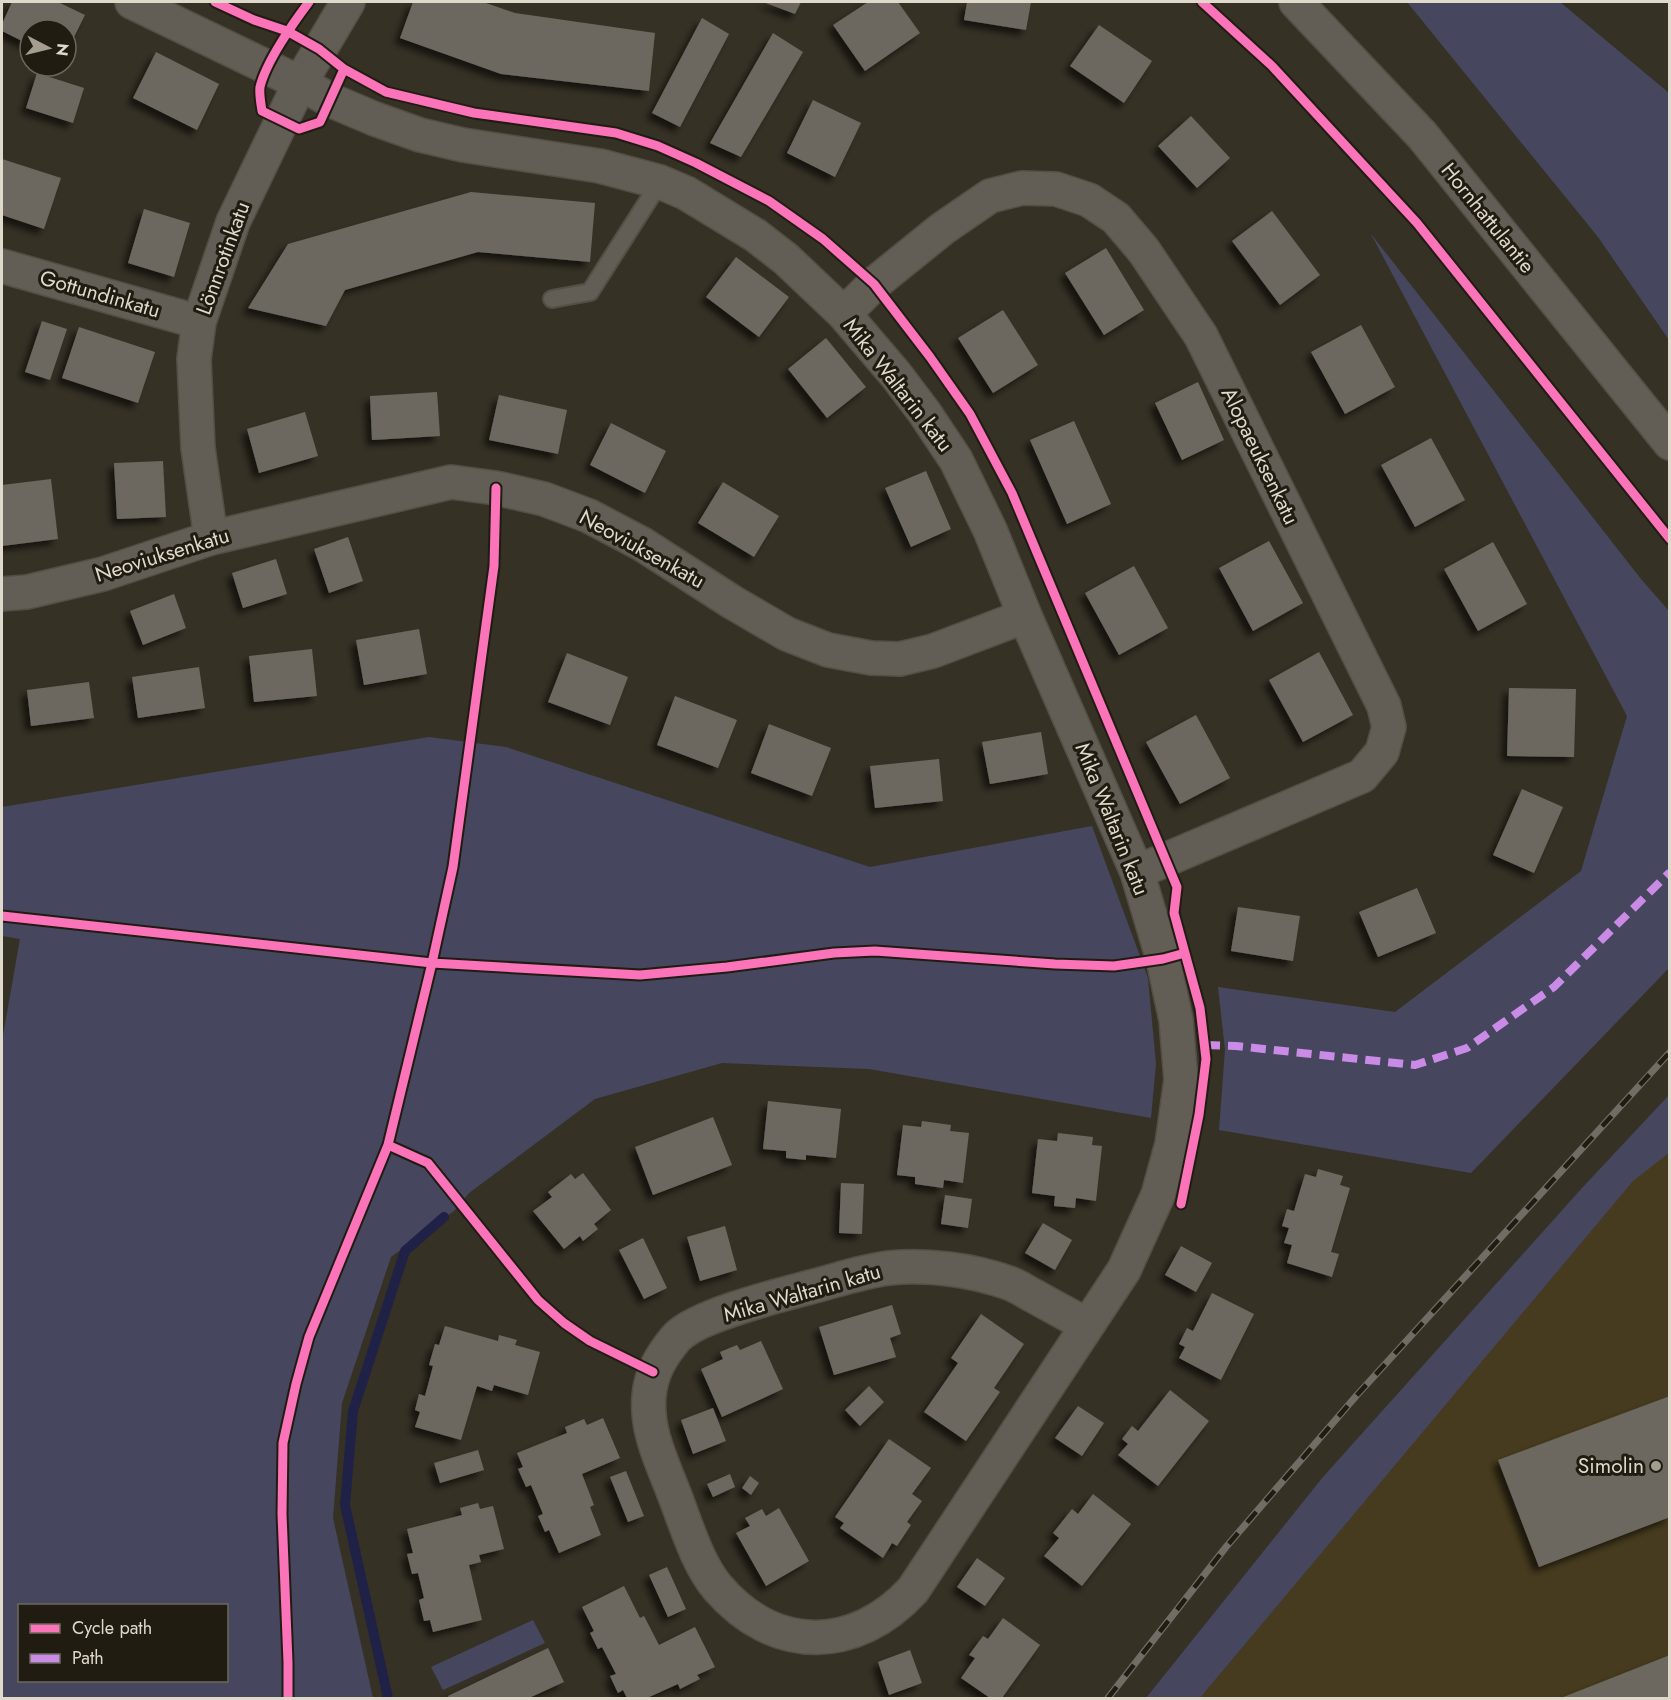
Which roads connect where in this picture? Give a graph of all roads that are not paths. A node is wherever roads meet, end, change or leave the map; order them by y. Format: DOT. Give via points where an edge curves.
graph roads {
  1 [pos="132,2"];
  2 [pos="348,2"];
  3 [pos="1296,2"];
  4 [pos="300,83"];
  5 [pos="660,182"];
  6 [pos="2,266"];
  7 [pos="552,299"];
  8 [pos="844,314"];
  9 [pos="199,322"];
  10 [pos="1670,443"];
  11 [pos="211,538"];
  12 [pos="2,594"];
  13 [pos="1025,616"];
  14 [pos="1137,872"];
  15 [pos="1088,1325"];
  1 -- 4 [label="street, Mika Waltarin katu"];
  2 -- 4 [label="street, Lönnrotinkatu"];
  3 -- 10 [label="street, Hornhattulantie" via="1422,135"];
  4 -- 5 [label="street, Mika Waltarin katu" via="330,100 420,135 600,166"];
  4 -- 9 [label="street, Lönnrotinkatu" via="233,222"];
  5 -- 7 [label="lane" via="590,292"];
  5 -- 8 [label="street, Mika Waltarin katu" via="686,193 755,235"];
  6 -- 9 [label="street, Gottundinkatu"];
  8 -- 13 [label="street, Mika Waltarin katu" via="924,412 956,460"];
  8 -- 14 [label="street, Alopaeuksenkatu" via="874,284 942,229 990,196 1022,188 1056,189 1089,200 1116,218 1144,251 1200,336 1384,706 1389,728 1382,752 1362,776"];
  9 -- 11 [label="street, Lönnrotinkatu" via="194,359 198,448"];
  11 -- 12 [label="street, Neoviuksenkatu" via="103,574"];
  11 -- 13 [label="street, Neoviuksenkatu" via="451,482 544,499 589,516 642,544 787,634 828,650 900,659 933,651"];
  13 -- 14 [label="street, Mika Waltarin katu"];
  14 -- 15 [label="street, Mika Waltarin katu" via="1176,1020 1181,1080 1172,1144 1158,1195 1124,1270"];
  15 -- 15 [label="street, Mika Waltarin katu" via="913,1590 875,1623 840,1636 809,1638 777,1631 744,1614 717,1587 687,1526 651,1432 649,1397 653,1372 678,1336 695,1324 764,1299 887,1268 948,1269 1011,1284"];
}
